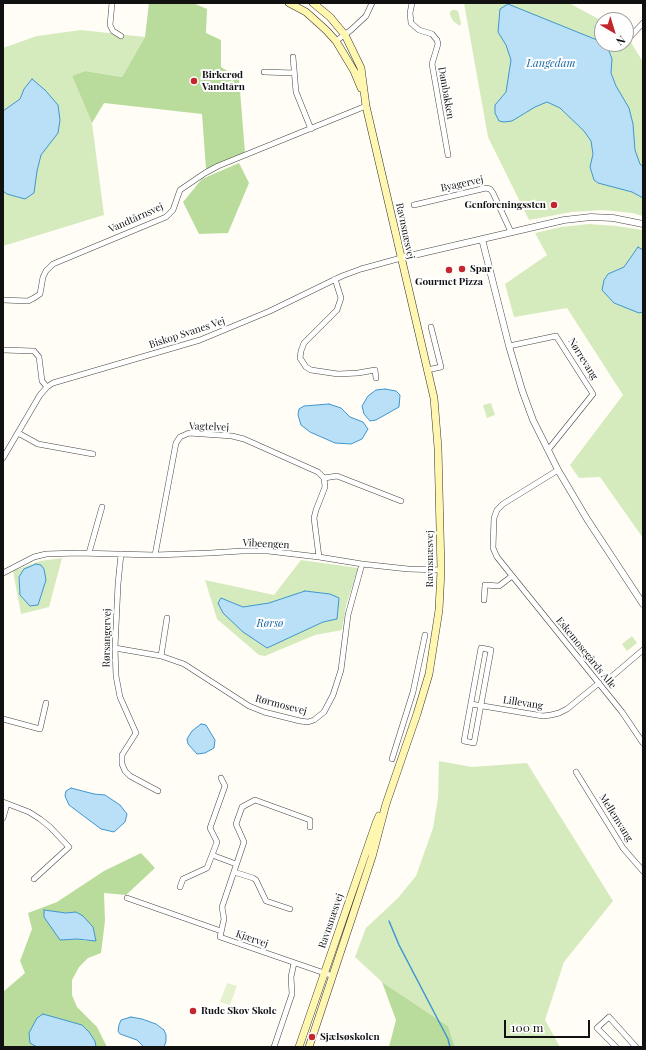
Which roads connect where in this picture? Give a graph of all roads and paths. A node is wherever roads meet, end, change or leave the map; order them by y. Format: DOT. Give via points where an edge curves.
graph roads {
  1 [pos="112,3"];
  2 [pos="289,3"];
  3 [pos="313,3"];
  4 [pos="372,3"];
  5 [pos="412,3"];
  6 [pos="643,23"];
  7 [pos="634,33"];
  8 [pos="345,35"];
  9 [pos="121,36"];
  10 [pos="336,41"];
  11 [pos="293,58"];
  12 [pos="264,72"];
  13 [pos="294,74"];
  14 [pos="364,96"];
  15 [pos="366,106"];
  16 [pos="311,129"];
  17 [pos="448,155"];
  18 [pos="414,206"];
  19 [pos="643,224"];
  20 [pos="511,232"];
  21 [pos="482,239"];
  22 [pos="401,258"];
  23 [pos="335,279"];
  24 [pos="3,300"];
  25 [pos="431,327"];
  26 [pos="509,346"];
  27 [pos="3,350"];
  28 [pos="427,370"];
  29 [pos="376,378"];
  30 [pos="47,387"];
  31 [pos="18,432"];
  32 [pos="548,450"];
  33 [pos="92,454"];
  34 [pos="3,458"];
  35 [pos="558,470"];
  36 [pos="324,478"];
  37 [pos="401,501"];
  38 [pos="102,507"];
  39 [pos="89,554"];
  40 [pos="121,554"];
  41 [pos="155,555"];
  42 [pos="319,557"];
  43 [pos="362,564"];
  44 [pos="441,570"];
  45 [pos="3,573"];
  46 [pos="512,576"];
  47 [pos="484,600"];
  48 [pos="643,604"];
  49 [pos="167,618"];
  50 [pos="425,636"];
  51 [pos="115,648"];
  52 [pos="643,650"];
  53 [pos="162,656"];
  54 [pos="610,678"];
  55 [pos="599,682"];
  56 [pos="46,703"];
  57 [pos="471,704"];
  58 [pos="481,705"];
  59 [pos="3,720"];
  60 [pos="397,742"];
  61 [pos="643,744"];
  62 [pos="406,745"];
  63 [pos="392,759"];
  64 [pos="576,772"];
  65 [pos="221,778"];
  66 [pos="158,791"];
  67 [pos="5,803"];
  68 [pos="386,804"];
  69 [pos="3,818"];
  70 [pos="310,827"];
  71 [pos="212,855"];
  72 [pos="236,864"];
  73 [pos="643,871"];
  74 [pos="234,872"];
  75 [pos="34,879"];
  76 [pos="180,887"];
  77 [pos="127,898"];
  78 [pos="283,914"];
  79 [pos="221,931"];
  80 [pos="294,963"];
  81 [pos="324,973"];
  82 [pos="333,976"];
  83 [pos="274,1047"];
  84 [pos="299,1047"];
  85 [pos="309,1047"];
  86 [pos="616,1047"];
  87 [pos="636,1047"];
  1 -- 9 [label="street" via="110,26"];
  2 -- 10 [label="main road, Ravnsnæsvej" via="306,12"];
  3 -- 8 [label="main road, Ravnsnæsvej" via="330,17"];
  4 -- 8 [label="street" via="366,16"];
  5 -- 17 [label="street, Dambakken" via="412,23 419,30 432,34 438,44 432,64"];
  6 -- 7 [label="street"];
  8 -- 10 [label="street"];
  8 -- 14 [label="main road, Ravnsnæsvej" via="361,68"];
  10 -- 14 [label="main road, Ravnsnæsvej" via="354,71"];
  11 -- 13 [label="street"];
  12 -- 13 [label="street"];
  13 -- 16 [label="street" via="296,92"];
  14 -- 15 [label="main road, Ravnsnæsvej"];
  15 -- 16 [label="street, Vandtårnsvej"];
  15 -- 22 [label="main road, Ravnsnæsvej"];
  16 -- 24 [label="street, Vandtårnsvej" via="205,173 180,190 173,210 166,217 53,264 43,277 40,294 34,298 28,301"];
  18 -- 20 [label="street, Byagervej" via="490,189"];
  19 -- 20 [label="street" via="591,217 564,220"];
  20 -- 21 [label="street"];
  21 -- 22 [label="street"];
  21 -- 26 [label="street"];
  22 -- 23 [label="street, Biskop Svanes Vej" via="361,268"];
  22 -- 28 [label="main road, Ravnsnæsvej"];
  23 -- 29 [label="street" via="340,298 337,310 304,344 300,358 306,367 320,372 338,374 374,370"];
  23 -- 30 [label="street, Biskop Svanes Vej" via="270,311 200,340 53,383"];
  25 -- 28 [label="street" via="441,367"];
  26 -- 32 [label="street" via="533,420"];
  26 -- 32 [label="street, Nørrevang" via="556,336 593,394"];
  27 -- 30 [label="street" via="34,351 39,358 42,381"];
  28 -- 44 [label="main road, Ravnsnæsvej" via="434,398 438,448"];
  30 -- 31 [label="street"];
  31 -- 33 [label="street" via="38,444"];
  31 -- 34 [label="street"];
  32 -- 35 [label="street"];
  35 -- 46 [label="street, Eskemosegårds Alle" via="497,510 494,518 493,548"];
  35 -- 48 [label="street"];
  36 -- 37 [label="street" via="337,476"];
  36 -- 41 [label="street, Vagtelvej" via="318,472 244,439 232,436 184,435 176,443"];
  36 -- 42 [label="street" via="325,487 314,518"];
  38 -- 39 [label="street"];
  39 -- 40 [label="street, Vibeengen"];
  39 -- 45 [label="street, Vibeengen" via="60,553 34,557"];
  40 -- 41 [label="street, Vibeengen"];
  40 -- 51 [label="street, Rørsangervej"];
  41 -- 42 [label="street, Vibeengen" via="268,551"];
  42 -- 43 [label="street, Vibeengen"];
  43 -- 44 [label="street, Vibeengen"];
  43 -- 53 [label="street, Rørmosevej" via="348,615 341,670 324,712 314,720 300,721 249,706 184,664"];
  44 -- 62 [label="main road, Ravnsnæsvej" via="439,610 430,667"];
  46 -- 47 [label="street" via="499,586 485,585"];
  46 -- 55 [label="street, Eskemosegårds Alle"];
  49 -- 53 [label="street"];
  50 -- 60 [label="street" via="413,692"];
  51 -- 53 [label="street, Rørmosevej"];
  51 -- 66 [label="street, Rørsangervej" via="120,697 136,733 122,755 122,764 130,776"];
  52 -- 54 [label="street"];
  55 -- 58 [label="street, Lillevang" via="567,709 551,716"];
  55 -- 61 [label="street, Eskemosegårds Alle"];
  56 -- 59 [label="street" via="40,729"];
  57 -- 58 [label="street, Lillevang"];
  57 -- 58 [label="street" via="464,741 474,743"];
  57 -- 58 [label="street" via="481,648 491,650"];
  60 -- 62 [label="street"];
  60 -- 63 [label="street"];
  62 -- 68 [label="main road, Ravnsnæsvej"];
  64 -- 73 [label="street, Mellemvang" via="623,848"];
  65 -- 71 [label="street" via="225,786 210,828 217,842"];
  67 -- 69 [label="street"];
  67 -- 75 [label="street" via="40,819 69,847"];
  68 -- 81 [label="main road, Ravnsnæsvej" via="376,823"];
  68 -- 82 [label="main road, Ravnsnæsvej" via="372,857"];
  70 -- 72 [label="street" via="310,820 255,800 242,807 236,824 244,842"];
  71 -- 72 [label="street"];
  71 -- 76 [label="street" via="206,868 183,879"];
  72 -- 74 [label="street"];
  74 -- 78 [label="street" via="256,880 266,901 288,908"];
  74 -- 79 [label="street" via="222,907 224,919"];
  77 -- 79 [label="street, Kjærvej"];
  79 -- 80 [label="street, Kjærvej" via="220,937"];
  80 -- 81 [label="street, Kjærvej"];
  80 -- 83 [label="street" via="292,994"];
  81 -- 82 [label="street, Kjærvej"];
  81 -- 84 [label="main road, Ravnsnæsvej"];
  82 -- 85 [label="main road, Ravnsnæsvej"];
  86 -- 87 [label="street" via="597,1028 609,1018"];
}
